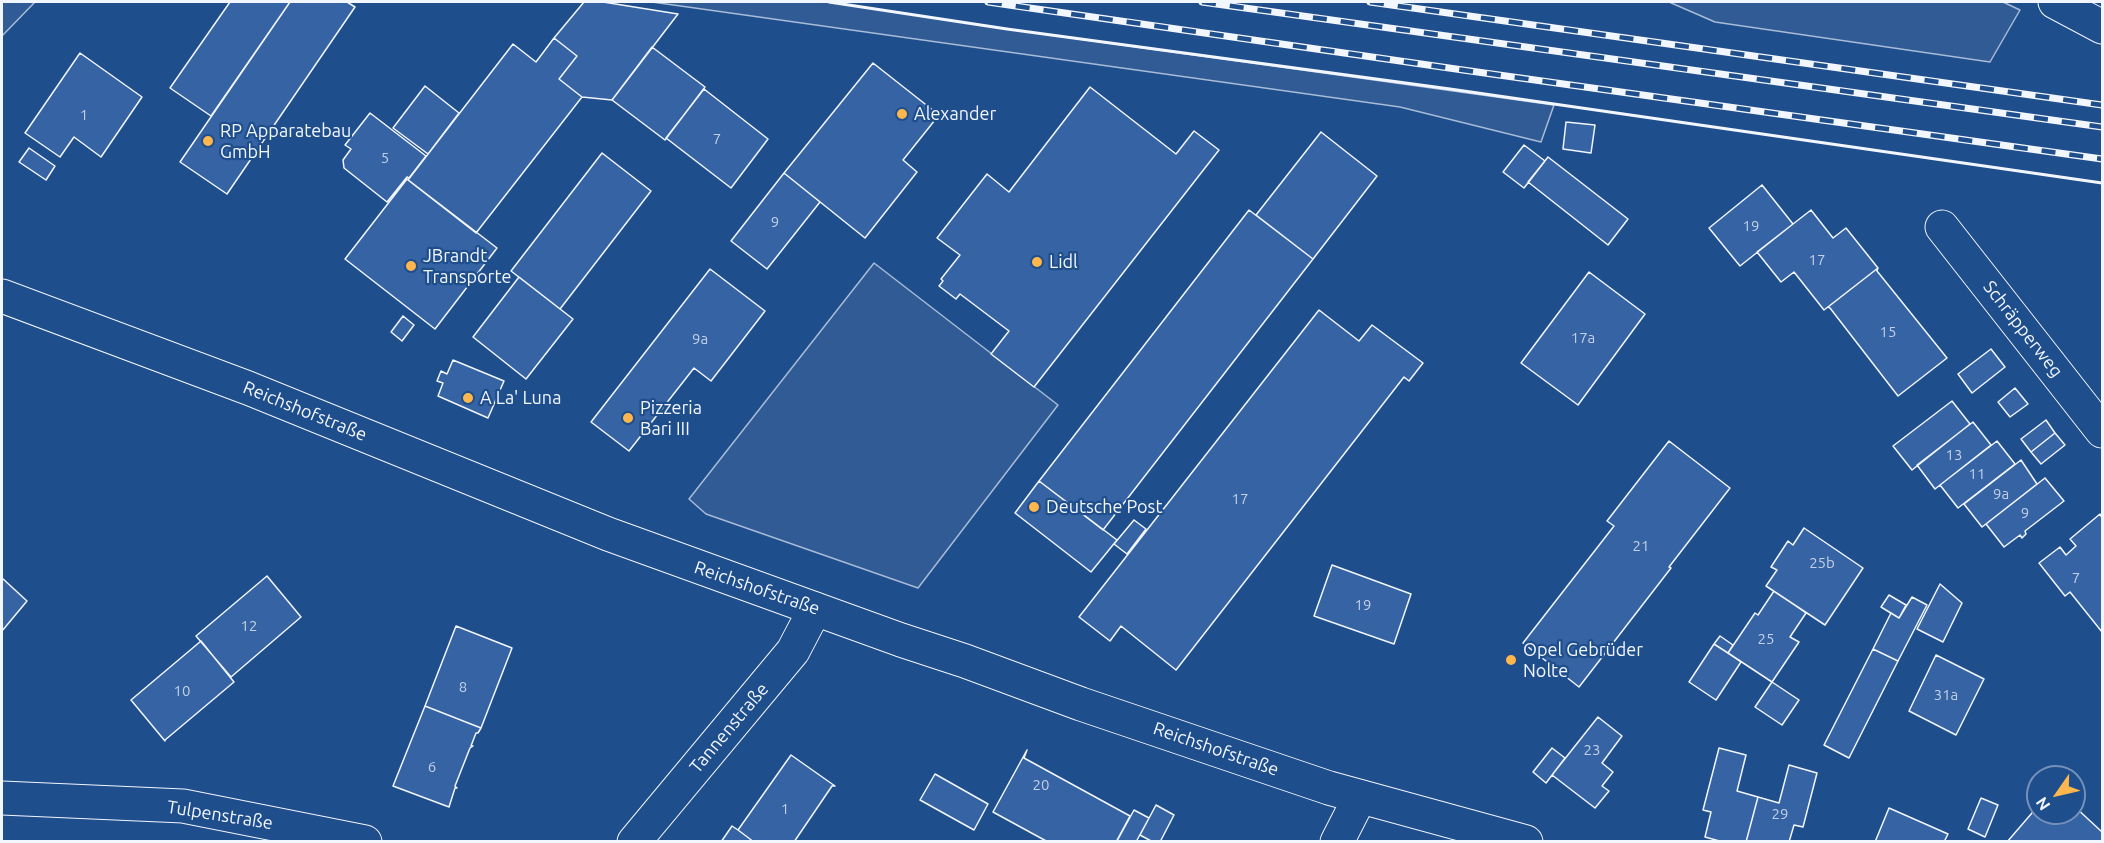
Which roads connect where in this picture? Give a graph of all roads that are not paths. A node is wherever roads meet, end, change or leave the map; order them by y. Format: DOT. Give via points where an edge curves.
graph roads {
  1 [pos="2055,2"];
  2 [pos="2103,27"];
  3 [pos="1942,227"];
  4 [pos="2,296"];
  5 [pos="2103,431"];
  6 [pos="815,609"];
  7 [pos="1360,797"];
  8 [pos="2,798"];
  9 [pos="365,842"];
  10 [pos="634,842"];
  11 [pos="1337,842"];
  12 [pos="1526,842"];
  1 -- 2 [label="street"];
  3 -- 5 [label="street, Schräpperweg"];
  4 -- 6 [label="street, Reichshofstraße" via="248,388 608,534"];
  6 -- 7 [label="street, Reichshofstraße" via="1081,704"];
  6 -- 10 [label="street, Tannenstraße" via="793,651"];
  7 -- 11 [label="street"];
  7 -- 12 [label="street, Reichshofstraße"];
  8 -- 9 [label="street, Tulpenstraße" via="183,806"];
}
